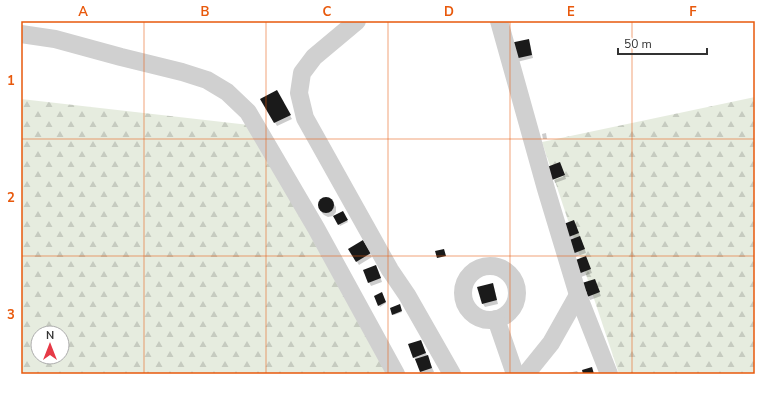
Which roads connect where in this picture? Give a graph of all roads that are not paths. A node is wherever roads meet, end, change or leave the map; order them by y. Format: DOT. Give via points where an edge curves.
graph roads {
  1 [pos="357,21"];
  2 [pos="498,21"];
  3 [pos="21,34"];
  4 [pos="578,295"];
  5 [pos="496,319"];
  6 [pos="396,374"];
  7 [pos="452,374"];
  8 [pos="515,374"];
  9 [pos="526,374"];
  10 [pos="609,374"];
  1 -- 7 [label="street" via="314,57 302,73 299,93 306,118 390,270"];
  2 -- 4 [label="street"];
  3 -- 6 [label="street" via="55,39 182,72 207,80 227,92 248,112 316,228"];
  4 -- 9 [label="street" via="551,343"];
  4 -- 10 [label="street"];
  5 -- 8 [label="street"];
}
